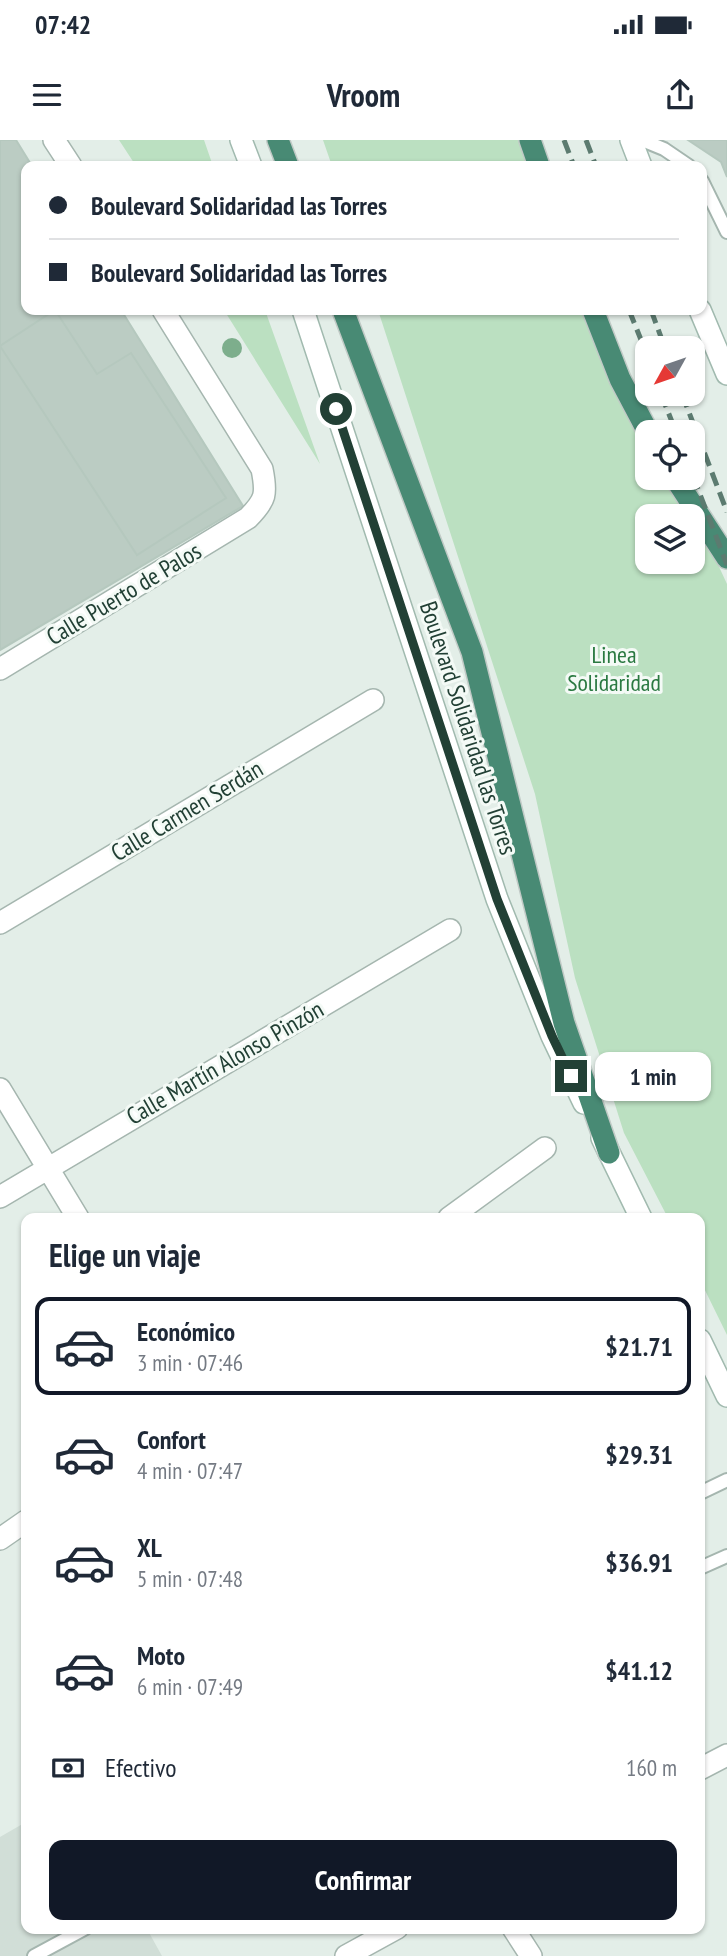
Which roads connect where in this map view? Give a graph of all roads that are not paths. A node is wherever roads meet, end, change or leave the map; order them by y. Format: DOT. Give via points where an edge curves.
graph roads {
  1 [pos="54,140"];
  2 [pos="241,140"];
  3 [pos="278,140"];
  4 [pos="530,140"];
  5 [pos="631,140"];
  6 [pos="642,140"];
  7 [pos="68,161"];
  8 [pos="249,161"];
  9 [pos="286,161"];
  10 [pos="537,161"];
  11 [pos="639,161"];
  12 [pos="682,161"];
  13 [pos="707,191"];
  14 [pos="727,232"];
  15 [pos="166,315"];
  16 [pos="305,315"];
  17 [pos="345,315"];
  18 [pos="595,315"];
  19 [pos="703,315"];
  20 [pos="727,374"];
  21 [pos="642,420"];
  22 [pos="683,490"];
  23 [pos="727,558"];
  24 [pos="0,669"];
  25 [pos="373,700"];
  26 [pos="0,923"];
  27 [pos="450,930"];
  28 [pos="0,1089"];
  29 [pos="545,1148"];
  30 [pos="609,1153"];
  31 [pos="48,1167"];
  32 [pos="0,1196"];
  33 [pos="75,1213"];
  34 [pos="456,1213"];
  35 [pos="639,1213"];
  36 [pos="705,1350"];
  37 [pos="727,1396"];
  38 [pos="727,1480"];
  39 [pos="705,1491"];
  40 [pos="21,1524"];
  41 [pos="0,1539"];
  42 [pos="727,1556"];
  43 [pos="705,1566"];
  44 [pos="727,1755"];
  45 [pos="705,1766"];
  46 [pos="75,1934"];
  47 [pos="386,1934"];
  48 [pos="517,1934"];
  49 [pos="34,1956"];
  50 [pos="346,1956"];
  51 [pos="531,1956"];
  1 -- 7 [label="street"];
  2 -- 8 [label="street"];
  3 -- 9 [label="highway"];
  4 -- 10 [label="highway"];
  5 -- 11 [label="street"];
  6 -- 12 [label="lane"];
  13 -- 14 [label="lane"];
  15 -- 24 [label="street, Calle Puerto de Palos" via="262,469 266,489 262,504 248,518"];
  16 -- 30 [label="street, Boulevard Solidaridad las Torres" via="501,910 552,1036"];
  17 -- 30 [label="highway, Boulevard Solidaridad las Torres" via="472,652 564,1023"];
  18 -- 21 [label="highway"];
  19 -- 20 [label="street"];
  22 -- 23 [label="highway"];
  25 -- 26 [label="street, Calle Carmen Serdán"];
  27 -- 31 [label="street, Calle Martín Alonso Pinzón"];
  28 -- 31 [label="street"];
  29 -- 34 [label="street"];
  30 -- 35 [label="street, Boulevard Solidaridad las Torres"];
  31 -- 32 [label="street, Calle Martín Alonso Pinzón"];
  31 -- 33 [label="street"];
  36 -- 37 [label="street"];
  38 -- 39 [label="lane"];
  40 -- 41 [label="street"];
  42 -- 43 [label="lane"];
  44 -- 45 [label="street"];
  46 -- 49 [label="lane"];
  47 -- 50 [label="street"];
  48 -- 51 [label="street"];
}
